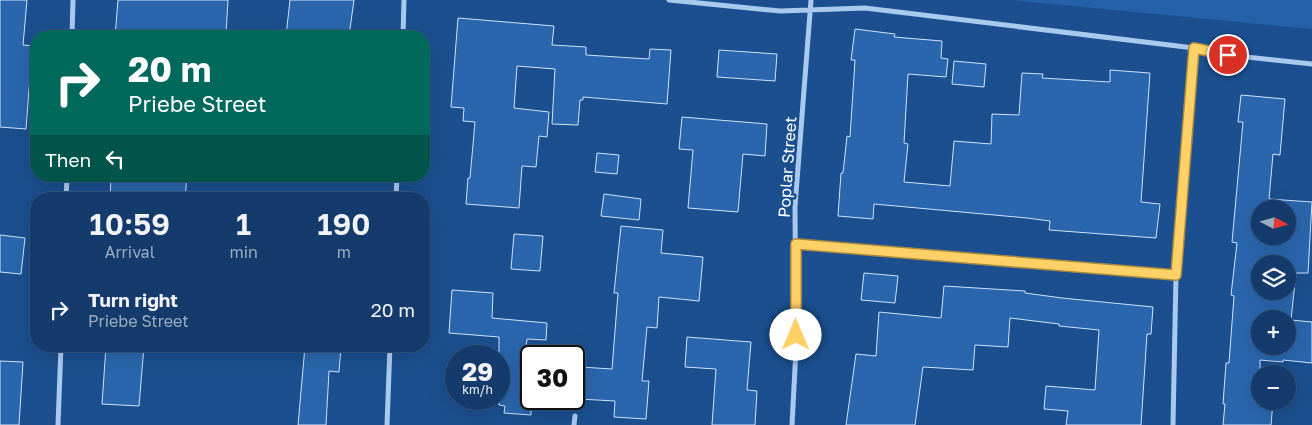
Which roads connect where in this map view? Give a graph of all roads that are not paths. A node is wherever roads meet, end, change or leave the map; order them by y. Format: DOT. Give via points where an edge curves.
graph roads {
  1 [pos="73,0"];
  2 [pos="404,0"];
  3 [pos="669,0"];
  4 [pos="811,0"];
  5 [pos="811,9"];
  6 [pos="72,30"];
  7 [pos="403,30"];
  8 [pos="1194,48"];
  9 [pos="1312,64"];
  10 [pos="796,244"];
  11 [pos="1176,275"];
  12 [pos="61,352"];
  13 [pos="390,352"];
  14 [pos="575,416"];
  15 [pos="58,425"];
  16 [pos="387,425"];
  17 [pos="574,425"];
  18 [pos="792,425"];
  19 [pos="1173,425"];
  1 -- 6 [label="street"];
  2 -- 7 [label="street"];
  3 -- 5 [label="street" via="780,11"];
  4 -- 5 [label="street, Poplar Street"];
  5 -- 8 [label="street" via="865,8"];
  5 -- 10 [label="street, Poplar Street"];
  8 -- 9 [label="street"];
  8 -- 11 [label="street"];
  10 -- 11 [label="street"];
  10 -- 18 [label="street, Poplar Street"];
  11 -- 19 [label="street"];
  12 -- 15 [label="street"];
  13 -- 16 [label="street"];
  14 -- 17 [label="street"];
}
